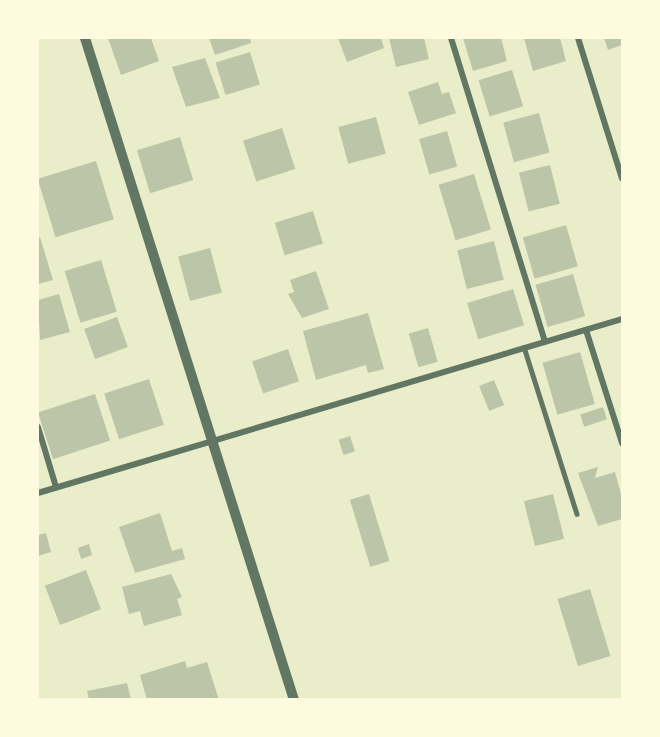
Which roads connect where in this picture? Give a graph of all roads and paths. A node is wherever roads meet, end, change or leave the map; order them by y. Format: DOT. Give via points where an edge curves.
graph roads {
  1 [pos="85,38"];
  2 [pos="451,38"];
  3 [pos="578,38"];
  4 [pos="622,178"];
  5 [pos="622,319"];
  6 [pos="586,330"];
  7 [pos="545,342"];
  8 [pos="524,348"];
  9 [pos="38,427"];
  10 [pos="212,441"];
  11 [pos="622,443"];
  12 [pos="56,487"];
  13 [pos="38,493"];
  14 [pos="577,514"];
  15 [pos="294,699"];
  1 -- 10 [label="street"];
  2 -- 7 [label="street"];
  3 -- 4 [label="street"];
  5 -- 6 [label="street"];
  6 -- 7 [label="street"];
  6 -- 11 [label="street"];
  7 -- 8 [label="street"];
  8 -- 10 [label="street"];
  8 -- 14 [label="lane"];
  9 -- 12 [label="street"];
  10 -- 12 [label="street"];
  10 -- 15 [label="street"];
  12 -- 13 [label="street"];
}
